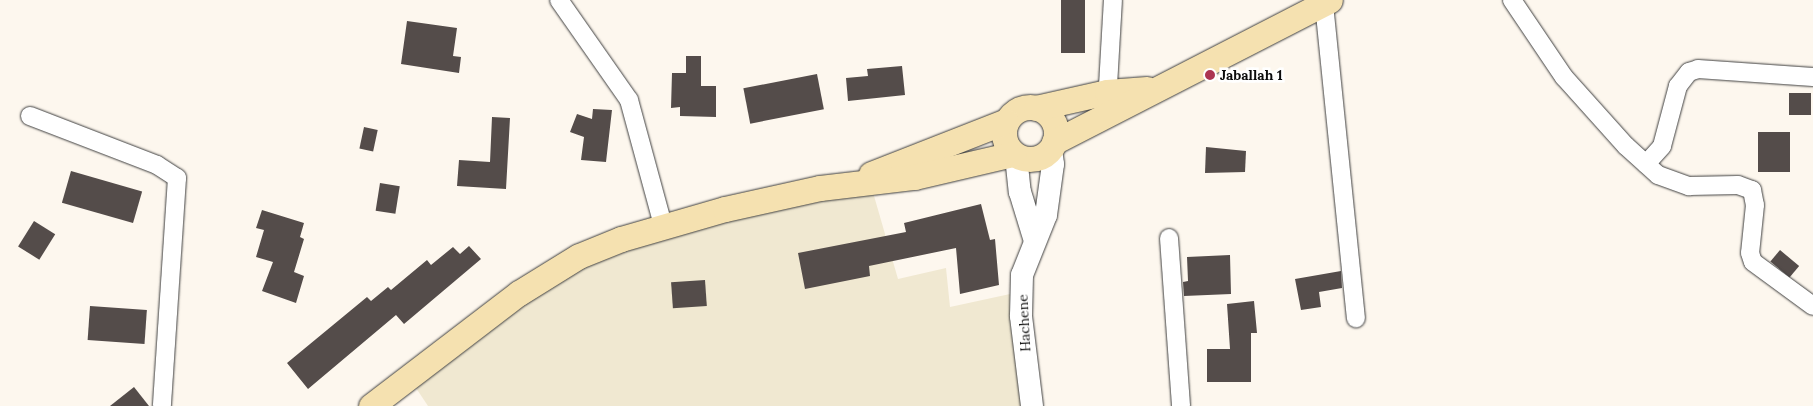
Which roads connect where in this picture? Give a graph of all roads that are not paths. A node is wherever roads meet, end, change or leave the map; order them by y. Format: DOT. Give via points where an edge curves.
graph roads {
  1 [pos="559,0"];
  2 [pos="1114,0"];
  3 [pos="1512,0"];
  4 [pos="1327,2"];
  5 [pos="1813,77"];
  6 [pos="1107,104"];
  7 [pos="1036,108"];
  8 [pos="30,116"];
  9 [pos="1006,121"];
  10 [pos="1052,145"];
  11 [pos="1015,155"];
  12 [pos="1646,164"];
  13 [pos="853,182"];
  14 [pos="663,225"];
  15 [pos="1169,238"];
  16 [pos="1035,241"];
  17 [pos="1813,306"];
  18 [pos="1356,318"];
  19 [pos="162,406"];
  20 [pos="371,406"];
  21 [pos="1032,406"];
  22 [pos="1181,406"];
  1 -- 14 [label="street" via="629,100"];
  2 -- 6 [label="street"];
  3 -- 12 [label="street" via="1564,76"];
  4 -- 6 [label="main road" via="1152,89"];
  4 -- 18 [label="street"];
  5 -- 12 [label="street" via="1689,72 1678,86 1662,146"];
  6 -- 7 [label="main road"];
  6 -- 10 [label="main road"];
  7 -- 9 [label="main road" via="1019,110"];
  7 -- 10 [label="main road" via="1050,117 1056,133"];
  8 -- 19 [label="street" via="158,165 177,178"];
  9 -- 11 [label="main road" via="1003,132 1006,144"];
  9 -- 13 [label="main road" via="911,156"];
  10 -- 11 [label="main road" via="1035,159"];
  10 -- 16 [label="street, Hachene" via="1053,164 1046,215"];
  11 -- 13 [label="main road" via="914,177"];
  11 -- 16 [label="street" via="1020,192"];
  12 -- 17 [label="street" via="1673,183 1701,187 1748,187 1754,197 1750,253 1753,262"];
  13 -- 14 [label="main road"];
  14 -- 20 [label="main road" via="580,256 519,293"];
  15 -- 22 [label="street"];
  16 -- 21 [label="street, Hachene" via="1022,275 1021,316"];
}
